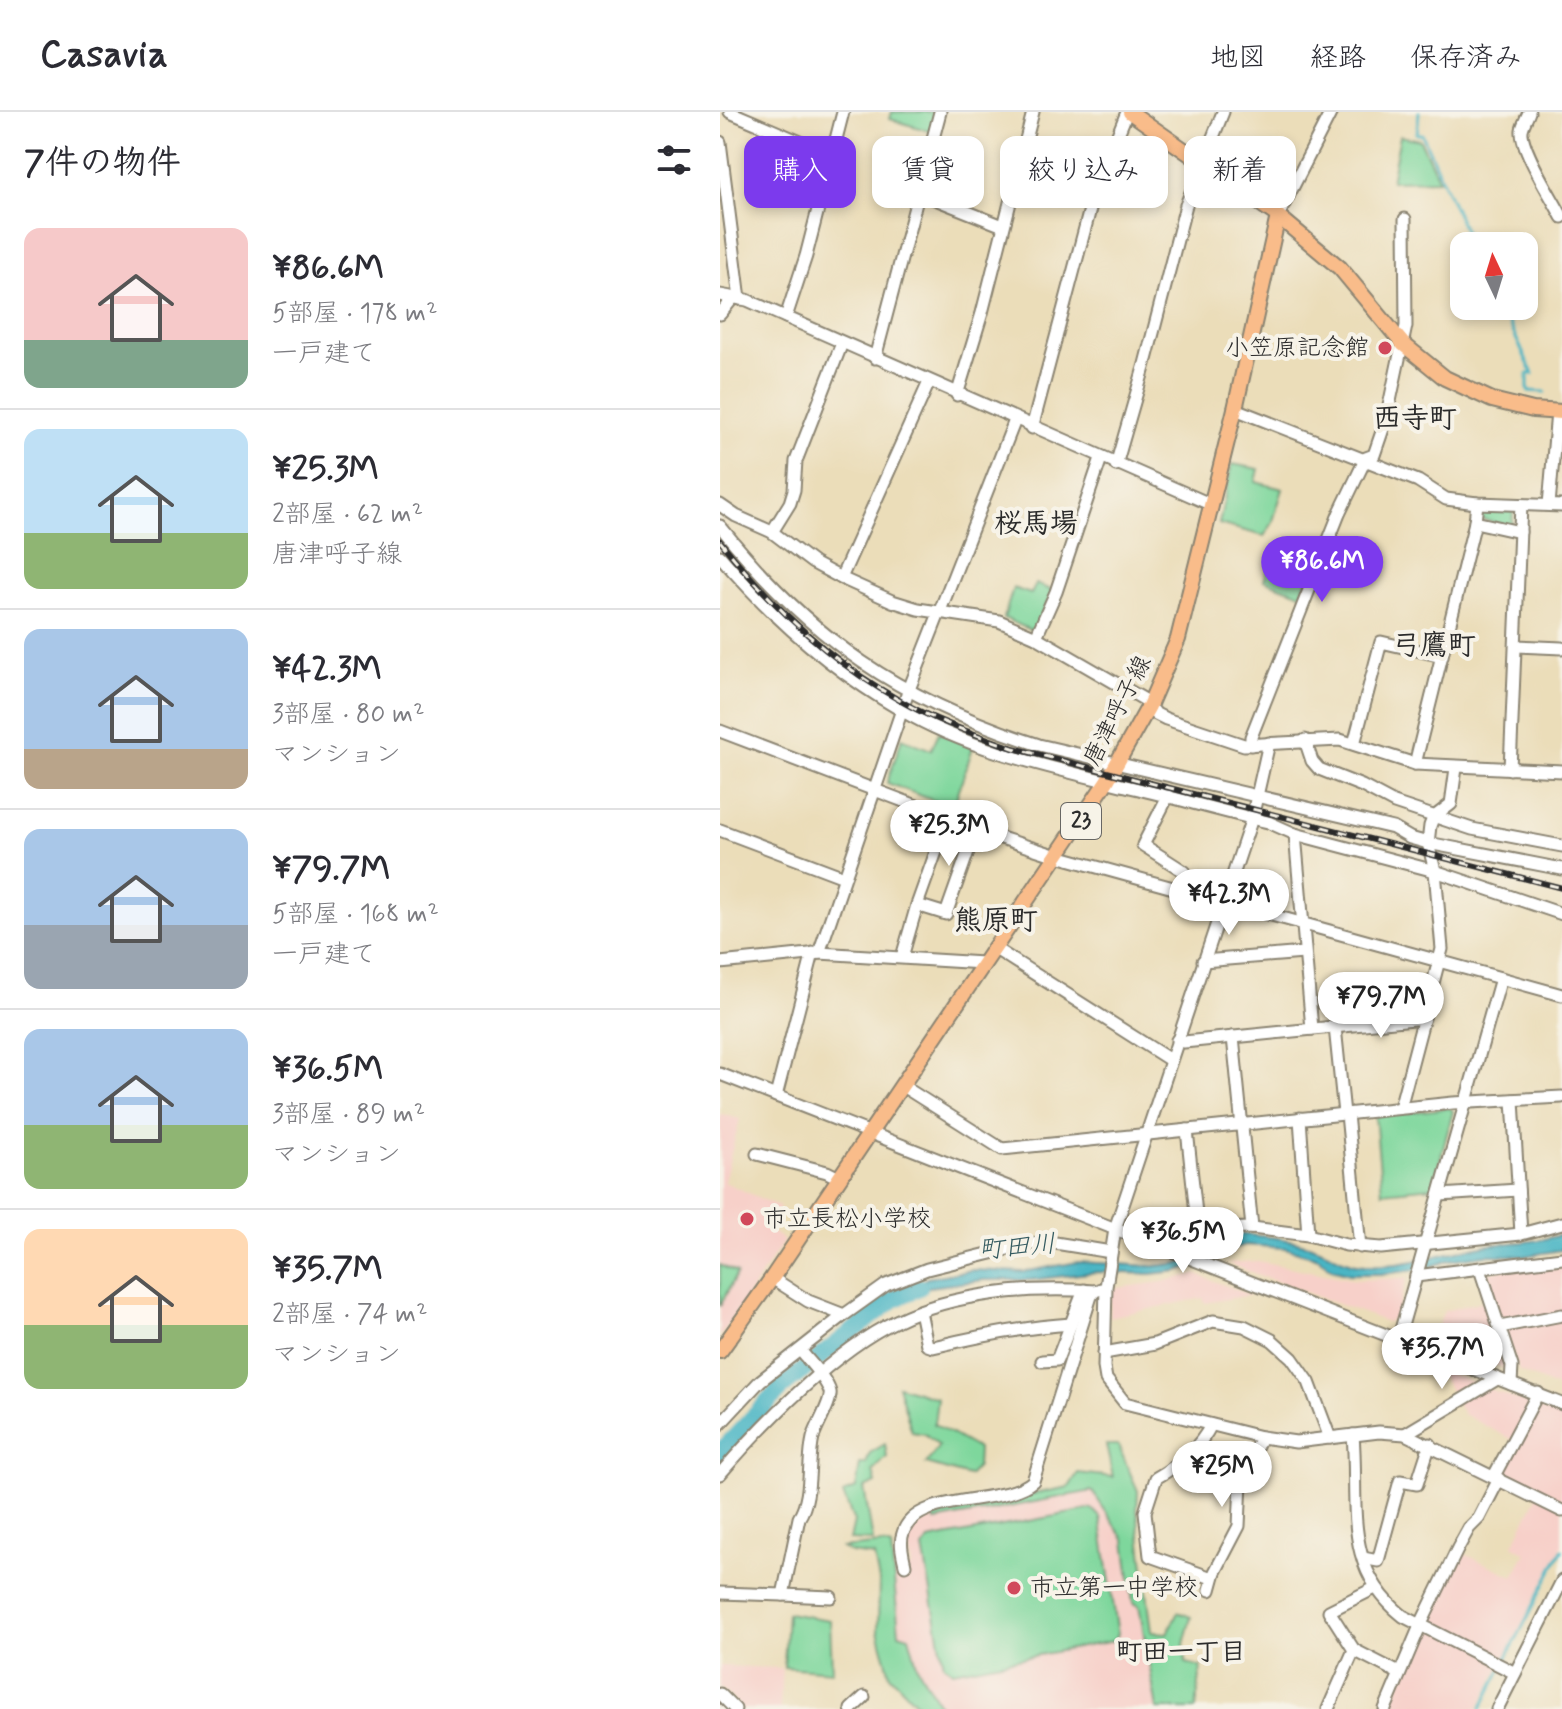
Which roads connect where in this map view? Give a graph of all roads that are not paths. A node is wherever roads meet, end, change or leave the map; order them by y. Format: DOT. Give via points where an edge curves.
graph roads {
  1 [pos="730,112"];
  2 [pos="843,112"];
  3 [pos="940,112"];
  4 [pos="1033,112"];
  5 [pos="1128,112"];
  6 [pos="1223,112"];
  7 [pos="1331,112"];
  8 [pos="1529,112"];
  9 [pos="754,117"];
  10 [pos="792,136"];
  11 [pos="836,136"];
  12 [pos="934,136"];
  13 [pos="1213,136"];
  14 [pos="720,142"];
  15 [pos="1184,150"];
  16 [pos="818,208"];
  17 [pos="916,208"];
  18 [pos="958,208"];
  19 [pos="1185,208"];
  20 [pos="1267,208"];
  21 [pos="1278,216"];
  22 [pos="1562,217"];
  23 [pos="1405,219"];
  24 [pos="1003,226"];
  25 [pos="720,295"];
  26 [pos="737,298"];
  27 [pos="720,314"];
  28 [pos="786,317"];
  29 [pos="842,343"];
  30 [pos="1403,344"];
  31 [pos="875,358"];
  32 [pos="929,382"];
  33 [pos="957,395"];
  34 [pos="1235,409"];
  35 [pos="1559,412"];
  36 [pos="1015,420"];
  37 [pos="1032,428"];
  38 [pos="1101,458"];
  39 [pos="1366,458"];
  40 [pos="1116,465"];
  41 [pos="1477,503"];
  42 [pos="720,505"];
  43 [pos="1212,505"];
  44 [pos="1521,505"];
  45 [pos="1556,506"];
  46 [pos="1475,522"];
  47 [pos="720,526"];
  48 [pos="772,532"];
  49 [pos="1520,532"];
  50 [pos="720,556"];
  51 [pos="841,578"];
  52 [pos="940,613"];
  53 [pos="1036,637"];
  54 [pos="1516,646"];
  55 [pos="1562,648"];
  56 [pos="1442,656"];
  57 [pos="908,692"];
  58 [pos="1149,706"];
  59 [pos="903,711"];
  60 [pos="720,731"];
  61 [pos="1305,740"];
  62 [pos="1269,743"];
  63 [pos="1354,744"];
  64 [pos="1251,745"];
  65 [pos="1118,764"];
  66 [pos="1415,764"];
  67 [pos="1456,768"];
  68 [pos="1510,769"];
  69 [pos="1562,771"];
  70 [pos="1107,781"];
  71 [pos="874,790"];
  72 [pos="1168,796"];
  73 [pos="1258,796"];
  74 [pos="948,818"];
  75 [pos="1252,818"];
  76 [pos="1433,818"];
  77 [pos="976,829"];
  78 [pos="720,830"];
  79 [pos="1295,834"];
  80 [pos="1428,843"];
  81 [pos="1562,846"];
  82 [pos="1057,856"];
  83 [pos="1562,869"];
  84 [pos="1435,871"];
  85 [pos="844,877"];
  86 [pos="1179,890"];
  87 [pos="1223,901"];
  88 [pos="917,905"];
  89 [pos="1562,914"];
  90 [pos="1302,923"];
  91 [pos="994,948"];
  92 [pos="816,953"];
  93 [pos="1304,953"];
  94 [pos="902,957"];
  95 [pos="1203,961"];
  96 [pos="1440,961"];
  97 [pos="720,963"];
  98 [pos="983,963"];
  99 [pos="1501,978"];
  100 [pos="1562,995"];
  101 [pos="1424,1018"];
  102 [pos="1335,1027"];
  103 [pos="1312,1029"];
  104 [pos="1233,1037"];
  105 [pos="1177,1040"];
  106 [pos="1170,1060"];
  107 [pos="720,1074"];
  108 [pos="901,1085"];
  109 [pos="776,1096"];
  110 [pos="1562,1097"];
  111 [pos="1513,1100"];
  112 [pos="1464,1104"];
  113 [pos="1400,1108"];
  114 [pos="1346,1114"];
  115 [pos="1300,1118"];
  116 [pos="1242,1124"];
  117 [pos="1187,1130"];
  118 [pos="870,1133"];
  119 [pos="1146,1134"];
  120 [pos="757,1154"];
  121 [pos="839,1178"];
  122 [pos="1518,1190"];
  123 [pos="1440,1195"];
  124 [pos="1562,1223"];
  125 [pos="1252,1228"];
  126 [pos="1115,1229"];
  127 [pos="1198,1232"];
  128 [pos="1521,1234"];
  129 [pos="1308,1235"];
  130 [pos="1426,1243"];
  131 [pos="1360,1247"];
  132 [pos="1165,1249"];
  133 [pos="1111,1252"];
  134 [pos="1562,1258"];
  135 [pos="1480,1269"];
  136 [pos="1416,1276"];
  137 [pos="772,1278"];
  138 [pos="1095,1289"];
  139 [pos="920,1311"];
  140 [pos="844,1315"];
  141 [pos="1562,1315"];
  142 [pos="1071,1324"];
  143 [pos="1500,1327"];
  144 [pos="1398,1340"];
  145 [pos="720,1351"];
  146 [pos="801,1351"];
  147 [pos="1104,1353"];
  148 [pos="1042,1361"];
  149 [pos="819,1375"];
  150 [pos="1497,1379"];
  151 [pos="1511,1384"];
  152 [pos="1538,1393"];
  153 [pos="1562,1404"];
  154 [pos="720,1424"];
  155 [pos="1211,1425"];
  156 [pos="1405,1434"];
  157 [pos="1353,1435"];
  158 [pos="1261,1437"];
  159 [pos="1330,1438"];
  160 [pos="1430,1444"];
  161 [pos="720,1474"];
  162 [pos="1497,1478"];
  163 [pos="1562,1511"];
  164 [pos="1363,1558"];
  165 [pos="905,1565"];
  166 [pos="1561,1585"];
  167 [pos="1375,1588"];
  168 [pos="720,1593"];
  169 [pos="783,1595"];
  170 [pos="831,1597"];
  171 [pos="1420,1626"];
  172 [pos="1354,1650"];
  173 [pos="1507,1668"];
  174 [pos="1399,1673"];
  175 [pos="720,1694"];
  176 [pos="864,1697"];
  177 [pos="735,1709"];
  178 [pos="851,1709"];
  179 [pos="1328,1709"];
  180 [pos="1385,1709"];
  181 [pos="1497,1709"];
  1 -- 9 [label="street"];
  2 -- 11 [label="street"];
  3 -- 12 [label="street"];
  4 -- 24 [label="street"];
  5 -- 15 [label="main road"];
  5 -- 37 [label="street" via="1094,194"];
  6 -- 13 [label="street"];
  7 -- 21 [label="street"];
  8 -- 22 [label="street" via="1522,137"];
  9 -- 10 [label="street"];
  14 -- 26 [label="street"];
  16 -- 28 [label="street"];
  17 -- 31 [label="street"];
  18 -- 24 [label="street"];
  19 -- 40 [label="street"];
  20 -- 21 [label="main road"];
  21 -- 30 [label="main road" via="1340,268"];
  21 -- 34 [label="main road, 唐津呼子線 / 23"];
  23 -- 30 [label="street"];
  24 -- 33 [label="street"];
  25 -- 26 [label="street"];
  26 -- 27 [label="street"];
  26 -- 28 [label="street"];
  28 -- 29 [label="street"];
  29 -- 31 [label="street"];
  29 -- 48 [label="street" via="796,461 790,503"];
  30 -- 35 [label="main road" via="1471,392 1513,406"];
  30 -- 39 [label="street" via="1386,420 1374,455"];
  31 -- 32 [label="street"];
  32 -- 33 [label="street"];
  32 -- 51 [label="street"];
  33 -- 36 [label="street"];
  34 -- 39 [label="street"];
  34 -- 43 [label="main road, 唐津呼子線 / 23"];
  35 -- 45 [label="street"];
  36 -- 37 [label="street"];
  36 -- 52 [label="street"];
  37 -- 38 [label="street"];
  38 -- 40 [label="street"];
  38 -- 53 [label="street"];
  39 -- 41 [label="street" via="1446,499"];
  39 -- 64 [label="street" via="1334,527"];
  40 -- 43 [label="street"];
  41 -- 44 [label="street"];
  41 -- 46 [label="street"];
  42 -- 48 [label="street"];
  43 -- 58 [label="main road, 唐津呼子線 / 23" via="1178,639"];
  44 -- 45 [label="street"];
  44 -- 49 [label="street"];
  46 -- 49 [label="street"];
  46 -- 56 [label="street"];
  47 -- 57 [label="street" via="788,603 864,666"];
  48 -- 51 [label="street"];
  49 -- 54 [label="street"];
  50 -- 59 [label="street" via="792,633"];
  51 -- 52 [label="street" via="892,601"];
  52 -- 53 [label="street" via="999,621"];
  52 -- 57 [label="street"];
  53 -- 58 [label="street"];
  54 -- 55 [label="street"];
  54 -- 68 [label="street"];
  56 -- 63 [label="street" via="1381,642"];
  56 -- 66 [label="street"];
  57 -- 59 [label="street"];
  57 -- 65 [label="street" via="993,731"];
  58 -- 64 [label="street" via="1166,719"];
  58 -- 65 [label="main road, 唐津呼子線 / 23"];
  59 -- 70 [label="street" via="1012,756"];
  59 -- 71 [label="street"];
  60 -- 71 [label="street"];
  61 -- 62 [label="street"];
  61 -- 63 [label="street"];
  61 -- 76 [label="street" via="1319,769"];
  62 -- 64 [label="street"];
  62 -- 73 [label="street"];
  63 -- 66 [label="street"];
  65 -- 70 [label="main road, 唐津呼子線 / 23"];
  65 -- 73 [label="street"];
  66 -- 67 [label="street"];
  67 -- 68 [label="street"];
  67 -- 76 [label="street" via="1451,804"];
  68 -- 69 [label="street"];
  70 -- 72 [label="street"];
  70 -- 82 [label="main road, 唐津呼子線 / 23"];
  71 -- 74 [label="street"];
  71 -- 85 [label="street"];
  72 -- 75 [label="street"];
  72 -- 86 [label="street" via="1143,845 1185,872"];
  73 -- 75 [label="street"];
  73 -- 80 [label="street" via="1393,828"];
  74 -- 77 [label="street"];
  74 -- 88 [label="street"];
  75 -- 79 [label="street"];
  75 -- 87 [label="street"];
  76 -- 80 [label="street"];
  76 -- 81 [label="street"];
  77 -- 82 [label="street"];
  77 -- 88 [label="street" via="946,914"];
  78 -- 85 [label="street"];
  79 -- 84 [label="street"];
  79 -- 90 [label="street"];
  80 -- 83 [label="street"];
  80 -- 84 [label="street"];
  82 -- 86 [label="street"];
  82 -- 91 [label="main road, 唐津呼子線 / 23"];
  84 -- 89 [label="street"];
  84 -- 96 [label="street"];
  85 -- 92 [label="street"];
  86 -- 87 [label="street"];
  87 -- 90 [label="street"];
  87 -- 95 [label="street"];
  88 -- 94 [label="street"];
  90 -- 93 [label="street"];
  90 -- 96 [label="street"];
  91 -- 98 [label="main road, 唐津呼子線 / 23"];
  91 -- 106 [label="street"];
  92 -- 94 [label="street"];
  92 -- 97 [label="street"];
  92 -- 109 [label="street"];
  93 -- 95 [label="street"];
  93 -- 103 [label="street"];
  94 -- 98 [label="street"];
  95 -- 105 [label="street"];
  96 -- 99 [label="street"];
  96 -- 101 [label="street"];
  98 -- 108 [label="main road, 唐津呼子線 / 23"];
  99 -- 100 [label="street"];
  99 -- 112 [label="street"];
  101 -- 102 [label="street"];
  101 -- 113 [label="street"];
  102 -- 103 [label="street"];
  102 -- 114 [label="street"];
  103 -- 104 [label="street"];
  104 -- 105 [label="street"];
  104 -- 116 [label="street"];
  105 -- 106 [label="street"];
  106 -- 119 [label="street"];
  107 -- 109 [label="street"];
  108 -- 118 [label="main road, 唐津呼子線 / 23"];
  108 -- 119 [label="street" via="1002,1149"];
  109 -- 118 [label="street"];
  110 -- 111 [label="street"];
  111 -- 112 [label="street"];
  111 -- 122 [label="street"];
  112 -- 113 [label="street"];
  112 -- 123 [label="street"];
  113 -- 114 [label="street"];
  114 -- 115 [label="street"];
  114 -- 131 [label="street"];
  115 -- 116 [label="street"];
  115 -- 129 [label="street"];
  116 -- 117 [label="street"];
  116 -- 125 [label="street"];
  117 -- 119 [label="street"];
  117 -- 127 [label="street"];
  118 -- 121 [label="main road, 唐津呼子線 / 23"];
  118 -- 126 [label="street"];
  119 -- 126 [label="street"];
  120 -- 121 [label="street"];
  121 -- 137 [label="main road, 唐津呼子線 / 23"];
  122 -- 123 [label="street"];
  122 -- 128 [label="street"];
  123 -- 130 [label="street"];
  124 -- 128 [label="street"];
  125 -- 127 [label="street"];
  125 -- 129 [label="street"];
  126 -- 132 [label="street"];
  126 -- 133 [label="street"];
  127 -- 132 [label="street"];
  128 -- 130 [label="street"];
  129 -- 131 [label="street"];
  130 -- 131 [label="street"];
  130 -- 136 [label="street"];
  132 -- 144 [label="street"];
  133 -- 138 [label="street"];
  133 -- 140 [label="street" via="1049,1242 1024,1245 927,1269 886,1285"];
  134 -- 135 [label="street"];
  135 -- 136 [label="street"];
  135 -- 143 [label="street"];
  136 -- 144 [label="street"];
  137 -- 140 [label="street" via="808,1301"];
  137 -- 145 [label="main road, 唐津呼子線 / 23"];
  138 -- 139 [label="street" via="1016,1290"];
  138 -- 142 [label="street"];
  138 -- 147 [label="street"];
  138 -- 165 [label="street" via="1033,1481 1019,1490 921,1513 903,1533"];
  139 -- 142 [label="street" via="927,1345 933,1347"];
  139 -- 149 [label="street" via="875,1332"];
  140 -- 146 [label="street"];
  141 -- 143 [label="street"];
  142 -- 148 [label="street" via="1057,1360"];
  143 -- 151 [label="street" via="1512,1366"];
  144 -- 150 [label="street"];
  146 -- 149 [label="street"];
  146 -- 154 [label="street" via="760,1381"];
  147 -- 155 [label="street" via="1106,1379 1125,1403"];
  147 -- 159 [label="street" via="1155,1344 1213,1321 1244,1326 1292,1358 1309,1382"];
  149 -- 161 [label="street"];
  149 -- 169 [label="street" via="831,1400 813,1439 805,1507 793,1538"];
  150 -- 151 [label="street"];
  150 -- 156 [label="street"];
  151 -- 152 [label="street"];
  152 -- 153 [label="street"];
  152 -- 162 [label="street"];
  155 -- 158 [label="street"];
  155 -- 158 [label="street" via="1194,1449 1156,1478 1145,1512 1150,1556 1211,1584 1239,1526 1241,1481"];
  156 -- 157 [label="street"];
  156 -- 160 [label="street"];
  157 -- 159 [label="street"];
  157 -- 164 [label="street" via="1354,1519"];
  158 -- 159 [label="street" via="1296,1442"];
  160 -- 162 [label="street"];
  160 -- 164 [label="street" via="1417,1484 1400,1481 1378,1561"];
  162 -- 163 [label="street"];
  162 -- 171 [label="street"];
  164 -- 167 [label="street"];
  166 -- 173 [label="street"];
  167 -- 171 [label="street"];
  167 -- 172 [label="street" via="1329,1611"];
  168 -- 169 [label="street"];
  169 -- 170 [label="street"];
  171 -- 173 [label="street"];
  171 -- 174 [label="street"];
  172 -- 174 [label="street"];
  172 -- 179 [label="street"];
  173 -- 181 [label="street"];
  174 -- 180 [label="street"];
  175 -- 177 [label="street"];
  176 -- 178 [label="street"];
}
